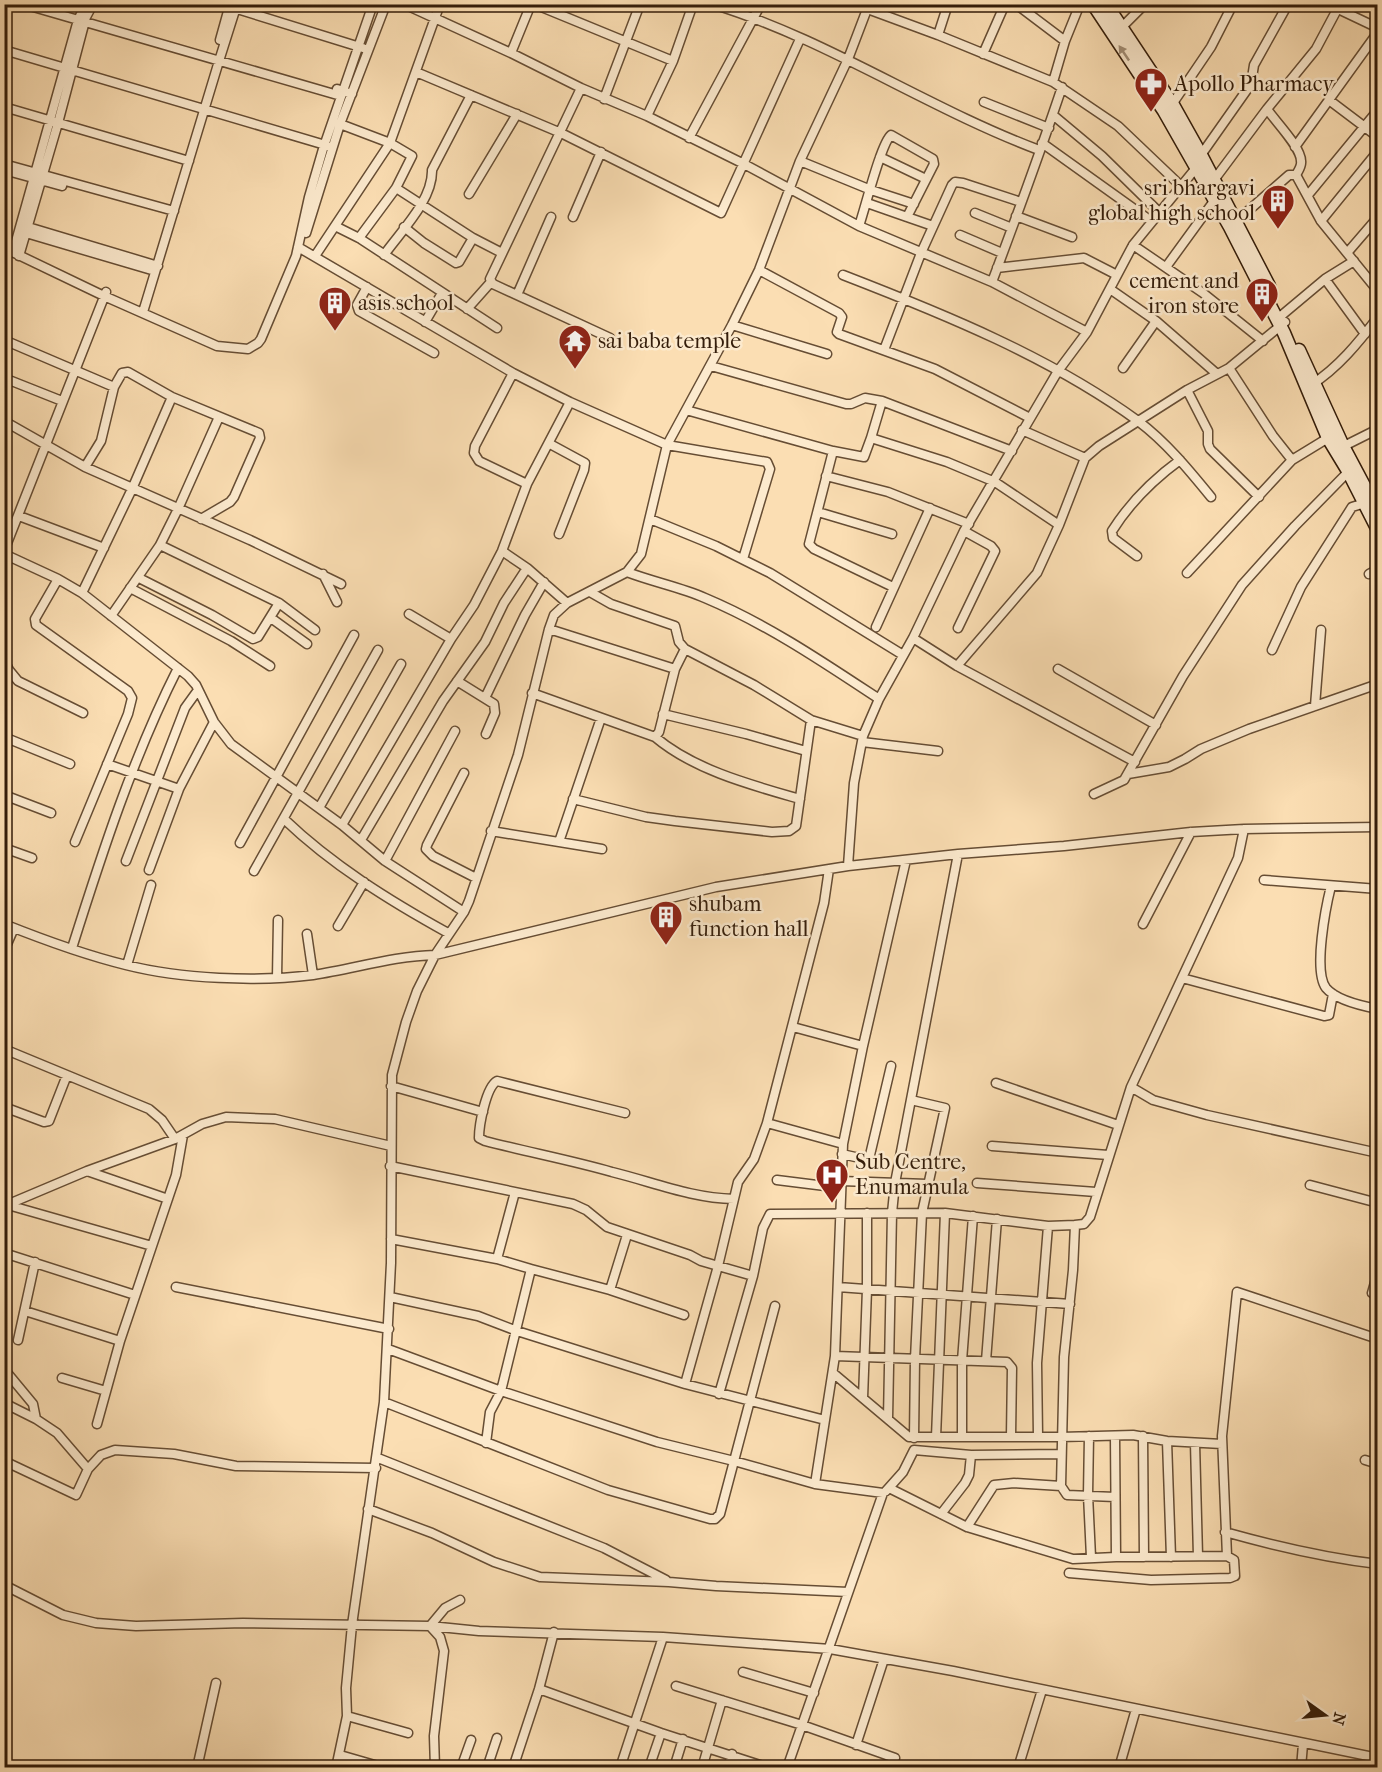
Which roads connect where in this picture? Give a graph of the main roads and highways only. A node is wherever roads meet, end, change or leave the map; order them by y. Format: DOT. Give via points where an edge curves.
graph roads {
  1 [pos="1093,4"];
  2 [pos="1106,4"];
  3 [pos="1169,108"];
  4 [pos="1210,184"];
  5 [pos="1233,224"];
  6 [pos="1311,385"];
  7 [pos="1339,448"];
  8 [pos="1367,502"];
  9 [pos="1377,512"];
  10 [pos="1377,530"];
  3 -- 1 [label="main road, one-way"];
  2 -- 3 [label="main road"];
  3 -- 4 [label="main road" via="1196,168"];
  3 -- 4 [label="main road" via="1201,155"];
  4 -- 5 [label="main road"];
  4 -- 5 [label="main road" via="1214,201"];
  5 -- 6 [label="main road" via="1260,267"];
  6 -- 7 [label="main road"];
  6 -- 7 [label="main road" via="1328,438"];
  7 -- 8 [label="main road"];
  8 -- 9 [label="main road"];
  8 -- 10 [label="main road"];
}
